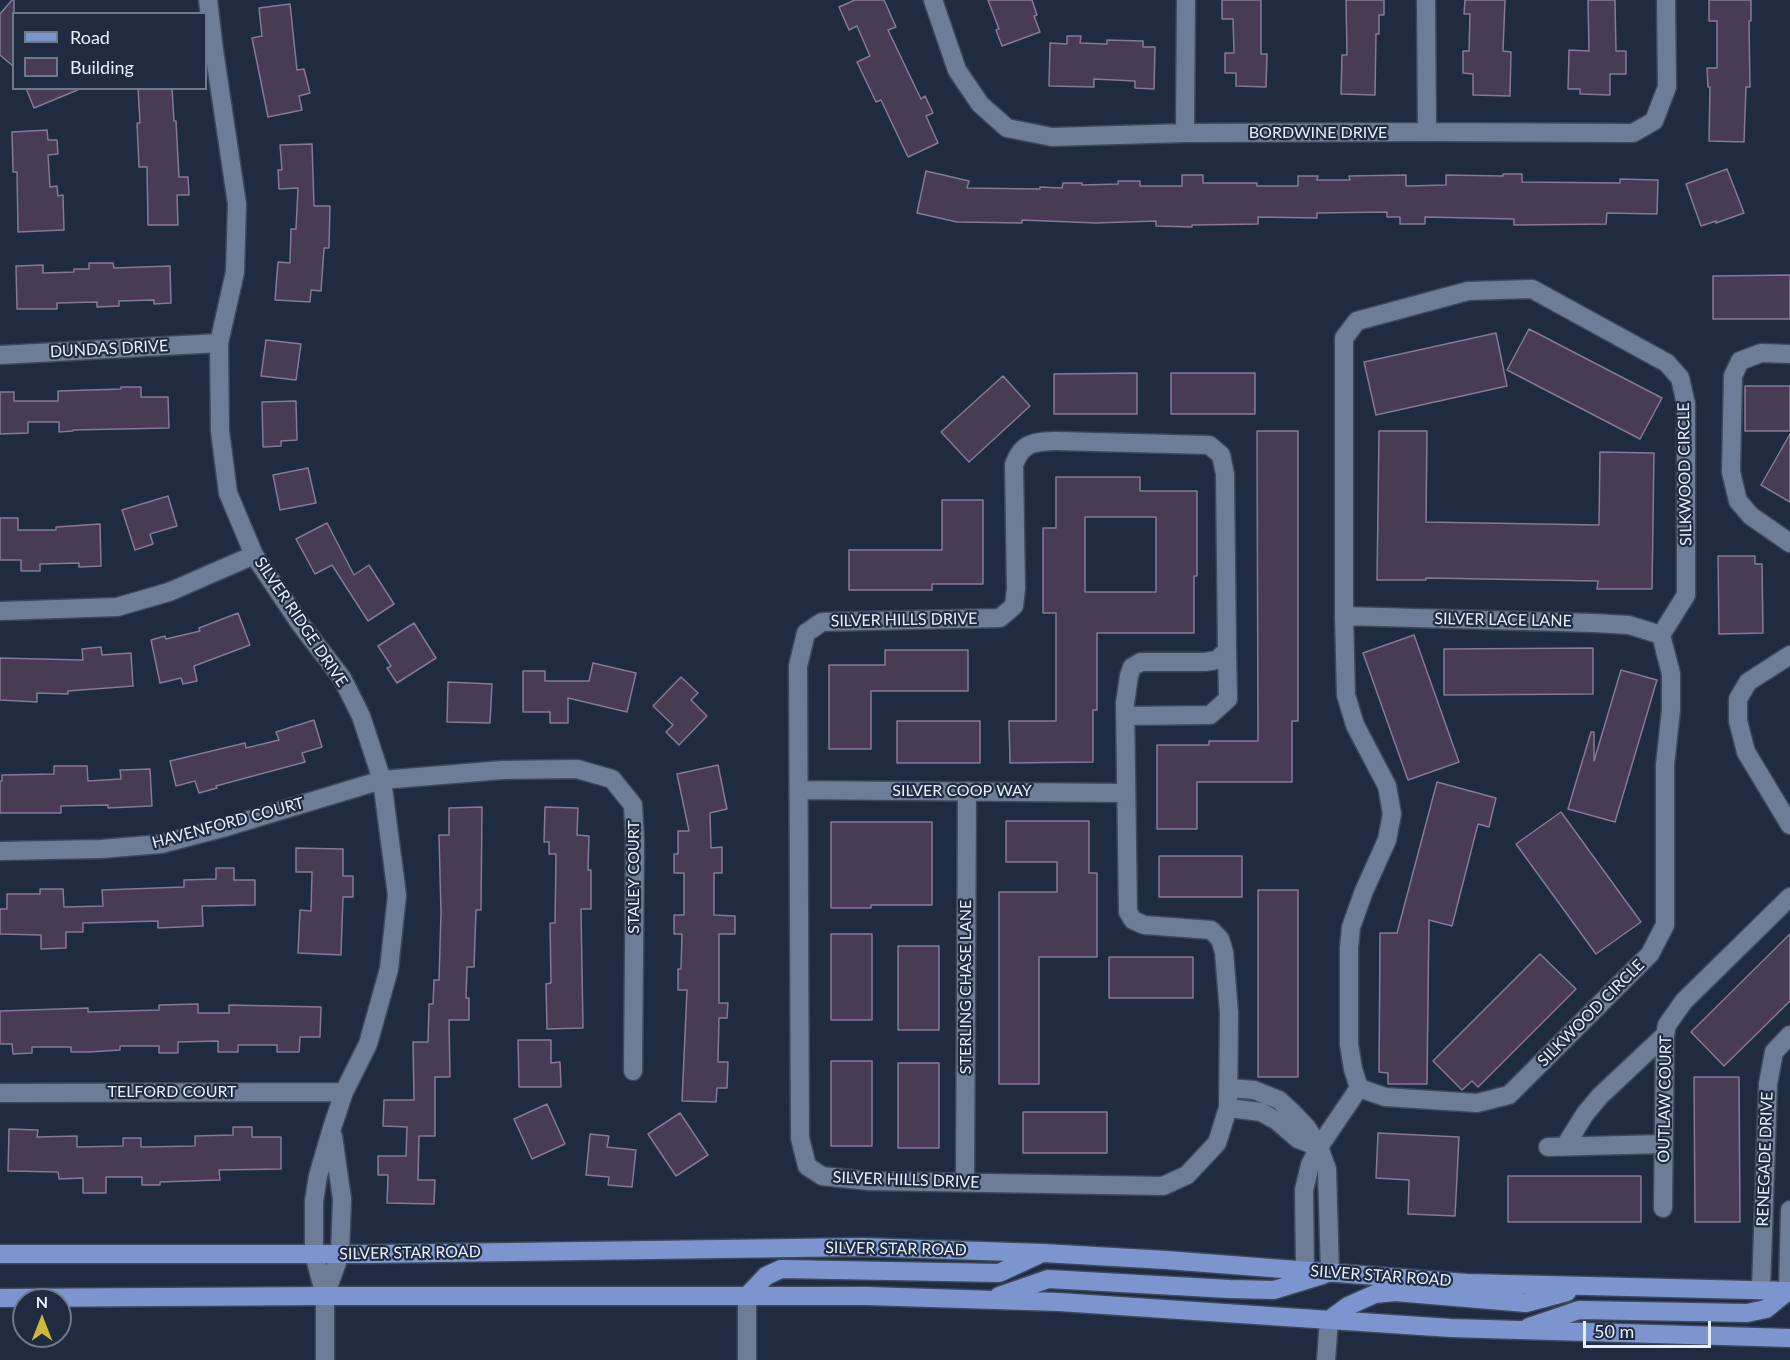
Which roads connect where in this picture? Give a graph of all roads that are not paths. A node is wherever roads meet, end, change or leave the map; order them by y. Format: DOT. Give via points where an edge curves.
graph roads {
  1 [pos="208,0"];
  2 [pos="933,0"];
  3 [pos="1186,0"];
  4 [pos="1426,0"];
  5 [pos="1666,0"];
  6 [pos="1427,132"];
  7 [pos="1185,134"];
  8 [pos="219,342"];
  9 [pos="1790,354"];
  10 [pos="0,355"];
  11 [pos="1790,543"];
  12 [pos="254,555"];
  13 [pos="0,612"];
  14 [pos="1344,616"];
  15 [pos="1661,635"];
  16 [pos="1227,650"];
  17 [pos="1790,654"];
  18 [pos="1125,716"];
  19 [pos="382,780"];
  20 [pos="799,790"];
  21 [pos="967,791"];
  22 [pos="1126,792"];
  23 [pos="1790,825"];
  24 [pos="0,851"];
  25 [pos="1790,897"];
  26 [pos="1665,1035"];
  27 [pos="1790,1035"];
  28 [pos="633,1071"];
  29 [pos="1229,1088"];
  30 [pos="1359,1089"];
  31 [pos="344,1092"];
  32 [pos="0,1093"];
  33 [pos="1228,1108"];
  34 [pos="332,1128"];
  35 [pos="1663,1144"];
  36 [pos="1318,1148"];
  37 [pos="965,1183"];
  38 [pos="1663,1208"];
  39 [pos="1790,1210"];
  40 [pos="1043,1253"];
  41 [pos="0,1254"];
  42 [pos="314,1254"];
  43 [pos="340,1254"];
  44 [pos="1305,1270"];
  45 [pos="1330,1273"];
  46 [pos="1586,1287"];
  47 [pos="1761,1290"];
  48 [pos="1789,1291"];
  49 [pos="325,1296"];
  50 [pos="747,1296"];
  51 [pos="0,1298"];
  52 [pos="989,1300"];
  53 [pos="1329,1320"];
  54 [pos="1519,1330"];
  55 [pos="1790,1338"];
  56 [pos="325,1360"];
  57 [pos="747,1360"];
  58 [pos="1326,1360"];
  1 -- 8 [label="street, SILVER RIDGE DRIVE" via="237,204 235,272"];
  2 -- 7 [label="street, BORDWINE DRIVE" via="957,70 980,104 1008,128 1052,137"];
  3 -- 7 [label="street"];
  4 -- 6 [label="street"];
  5 -- 6 [label="street, BORDWINE DRIVE" via="1667,87 1654,121 1633,134"];
  6 -- 7 [label="street, BORDWINE DRIVE"];
  8 -- 10 [label="street, DUNDAS DRIVE"];
  8 -- 12 [label="street, SILVER RIDGE DRIVE" via="220,431 228,493"];
  9 -- 11 [label="street" via="1761,353 1740,361 1733,376 1731,472 1738,501 1751,516"];
  12 -- 13 [label="street" via="169,592 117,608"];
  12 -- 19 [label="street, SILVER RIDGE DRIVE" via="342,678 361,716"];
  14 -- 15 [label="street, SILVER LACE LANE" via="1629,625"];
  14 -- 15 [label="street, SILKWOOD CIRCLE" via="1344,338 1357,321 1468,291 1533,289 1667,363 1680,378 1686,404 1686,595"];
  14 -- 30 [label="street, SILKWOOD CIRCLE" via="1346,695 1355,725 1387,786 1392,814 1387,840 1351,927 1349,1044"];
  15 -- 30 [label="street, SILKWOOD CIRCLE" via="1671,674 1665,765 1665,925 1650,954 1509,1095 1477,1103 1385,1097"];
  16 -- 18 [label="street, SILVER HILLS DRIVE" via="1217,660 1141,662 1132,667"];
  16 -- 18 [label="street" via="1228,699 1210,715"];
  16 -- 20 [label="street, SILVER HILLS DRIVE" via="1225,474 1221,455 1209,446 1036,442 1020,451 1014,465 1016,589 1014,606 1000,618 822,622 806,633 798,666"];
  17 -- 23 [label="street" via="1748,682 1738,699 1738,721 1746,752"];
  18 -- 22 [label="street, SILVER HILLS DRIVE"];
  19 -- 24 [label="street, HAVENFORD COURT" via="161,844"];
  19 -- 28 [label="street, STALEY COURT" via="577,769 612,779 633,805"];
  19 -- 31 [label="street, SILVER RIDGE DRIVE" via="397,895 389,969 368,1044"];
  20 -- 21 [label="street, SILVER COOP WAY"];
  20 -- 37 [label="street, SILVER HILLS DRIVE" via="800,1138 807,1166 822,1176"];
  21 -- 22 [label="street, SILVER COOP WAY"];
  21 -- 37 [label="street, STERLING CHASE LANE"];
  22 -- 29 [label="street, SILVER HILLS DRIVE" via="1128,912 1144,925 1211,930 1220,939 1229,1013"];
  25 -- 26 [label="street, OUTLAW COURT" via="1684,1001 1667,1025"];
  26 -- 35 [label="street, OUTLAW COURT"];
  26 -- 35 [label="street" via="1557,1146"];
  27 -- 47 [label="street, RENEGADE DRIVE" via="1774,1052 1768,1084"];
  29 -- 33 [label="street, SILVER HILLS DRIVE"];
  29 -- 36 [label="street" via="1254,1090 1279,1100 1307,1128"];
  30 -- 36 [label="street"];
  31 -- 32 [label="street, TELFORD COURT"];
  31 -- 34 [label="street, SILVER RIDGE DRIVE"];
  33 -- 36 [label="street" via="1260,1112"];
  33 -- 37 [label="street, SILVER HILLS DRIVE" via="1217,1143 1187,1174 1163,1186"];
  34 -- 42 [label="street, SILVER RIDGE DRIVE" via="314,1201"];
  34 -- 43 [label="street, SILVER RIDGE DRIVE" via="342,1199"];
  35 -- 38 [label="street, OUTLAW COURT"];
  36 -- 44 [label="street" via="1304,1190"];
  36 -- 45 [label="street" via="1327,1169"];
  39 -- 48 [label="street, RENEGADE DRIVE"];
  40 -- 43 [label="main road, SILVER STAR ROAD" via="862,1247"];
  40 -- 44 [label="main road, SILVER STAR ROAD"];
  40 -- 50 [label="main road" via="999,1273 781,1269 766,1276"];
  41 -- 42 [label="main road, SILVER STAR ROAD"];
  42 -- 43 [label="main road, SILVER STAR ROAD"];
  42 -- 49 [label="street, SILVER RIDGE DRIVE"];
  43 -- 49 [label="street, SILVER RIDGE DRIVE"];
  44 -- 45 [label="main road, SILVER STAR ROAD"];
  45 -- 46 [label="main road, SILVER STAR ROAD"];
  45 -- 52 [label="main road" via="1274,1290 1048,1279"];
  46 -- 47 [label="main road, SILVER STAR ROAD"];
  46 -- 53 [label="main road" via="1526,1303 1395,1292 1375,1294"];
  47 -- 48 [label="main road, SILVER STAR ROAD"];
  48 -- 54 [label="main road" via="1766,1309 1747,1312 1579,1310"];
  49 -- 50 [label="main road"];
  49 -- 51 [label="main road"];
  49 -- 56 [label="street"];
  50 -- 52 [label="main road"];
  50 -- 57 [label="street"];
  52 -- 53 [label="main road"];
  53 -- 54 [label="main road"];
  53 -- 58 [label="street"];
  54 -- 55 [label="main road"];
}
